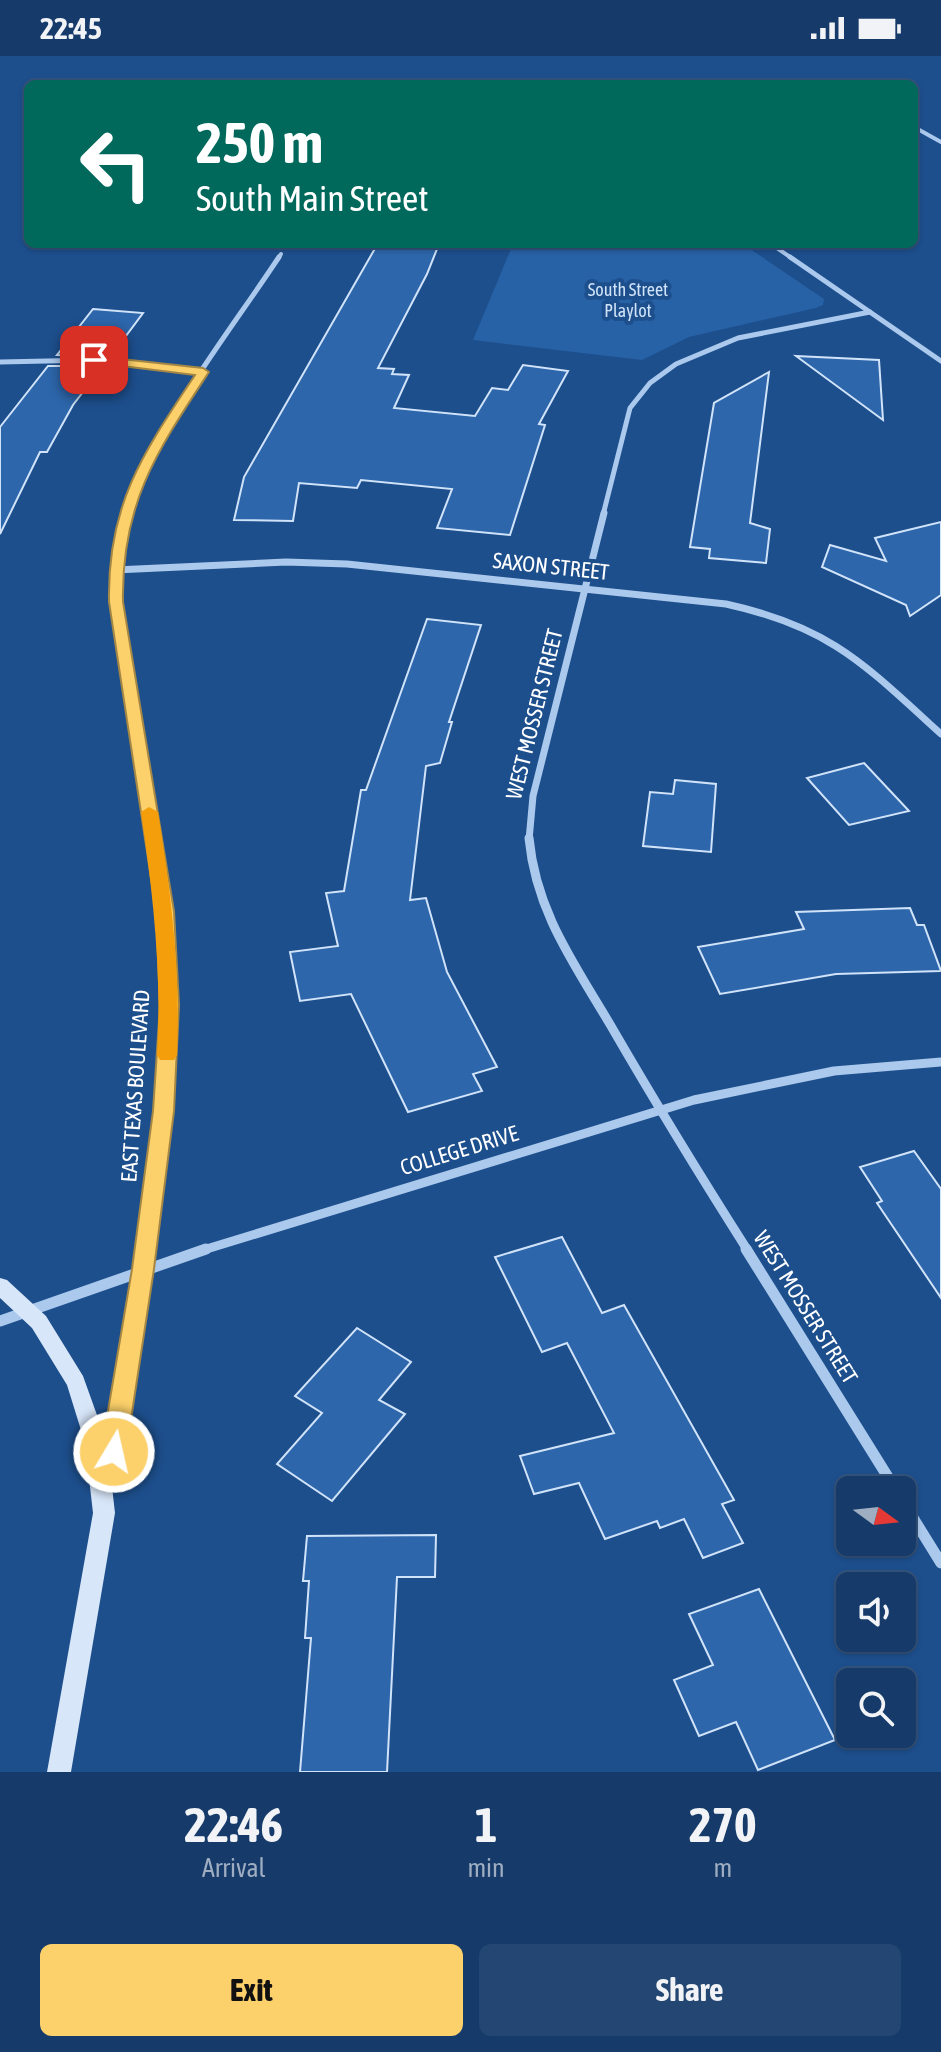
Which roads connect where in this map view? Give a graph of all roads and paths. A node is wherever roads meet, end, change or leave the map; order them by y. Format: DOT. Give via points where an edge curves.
graph roads {
  1 [pos="918,129"];
  2 [pos="941,142"];
  3 [pos="777,248"];
  4 [pos="281,254"];
  5 [pos="870,312"];
  6 [pos="941,361"];
  7 [pos="0,362"];
  8 [pos="203,372"];
  9 [pos="115,570"];
  10 [pos="586,588"];
  11 [pos="941,734"];
  12 [pos="941,1062"];
  13 [pos="659,1109"];
  14 [pos="143,1269"];
  15 [pos="0,1286"];
  16 [pos="29,1310"];
  17 [pos="0,1321"];
  18 [pos="887,1476"];
  19 [pos="104,1513"];
  20 [pos="916,1523"];
  21 [pos="941,1563"];
  22 [pos="59,1772"];
  1 -- 2 [label="street"];
  3 -- 5 [label="street"];
  4 -- 8 [label="street, EAST TEXAS BOULEVARD"];
  5 -- 6 [label="street"];
  5 -- 10 [label="street, WEST MOSSER STREET" via="740,338 680,359 649,381 630,408"];
  7 -- 8 [label="street" via="94,360"];
  8 -- 9 [label="street, EAST TEXAS BOULEVARD" via="135,488 121,528"];
  9 -- 10 [label="street, SAXON STREET" via="298,562"];
  9 -- 14 [label="street, EAST TEXAS BOULEVARD" via="165,911 169,1005 164,1111"];
  10 -- 11 [label="street, SAXON STREET" via="707,600 787,620 854,656"];
  10 -- 13 [label="street, WEST MOSSER STREET" via="533,796 528,827 532,870 546,914"];
  12 -- 13 [label="street, COLLEGE DRIVE" via="842,1070"];
  13 -- 14 [label="street, COLLEGE DRIVE"];
  13 -- 18 [label="street, WEST MOSSER STREET"];
  14 -- 16 [label="street, COLLEGE DRIVE"];
  14 -- 19 [label="street, EAST TEXAS BOULEVARD"];
  15 -- 16 [label="street"];
  16 -- 17 [label="street, COLLEGE DRIVE"];
  16 -- 19 [label="street" via="76,1382 96,1443"];
  19 -- 22 [label="street, EAST TEXAS BOULEVARD"];
  20 -- 21 [label="street"];
}
